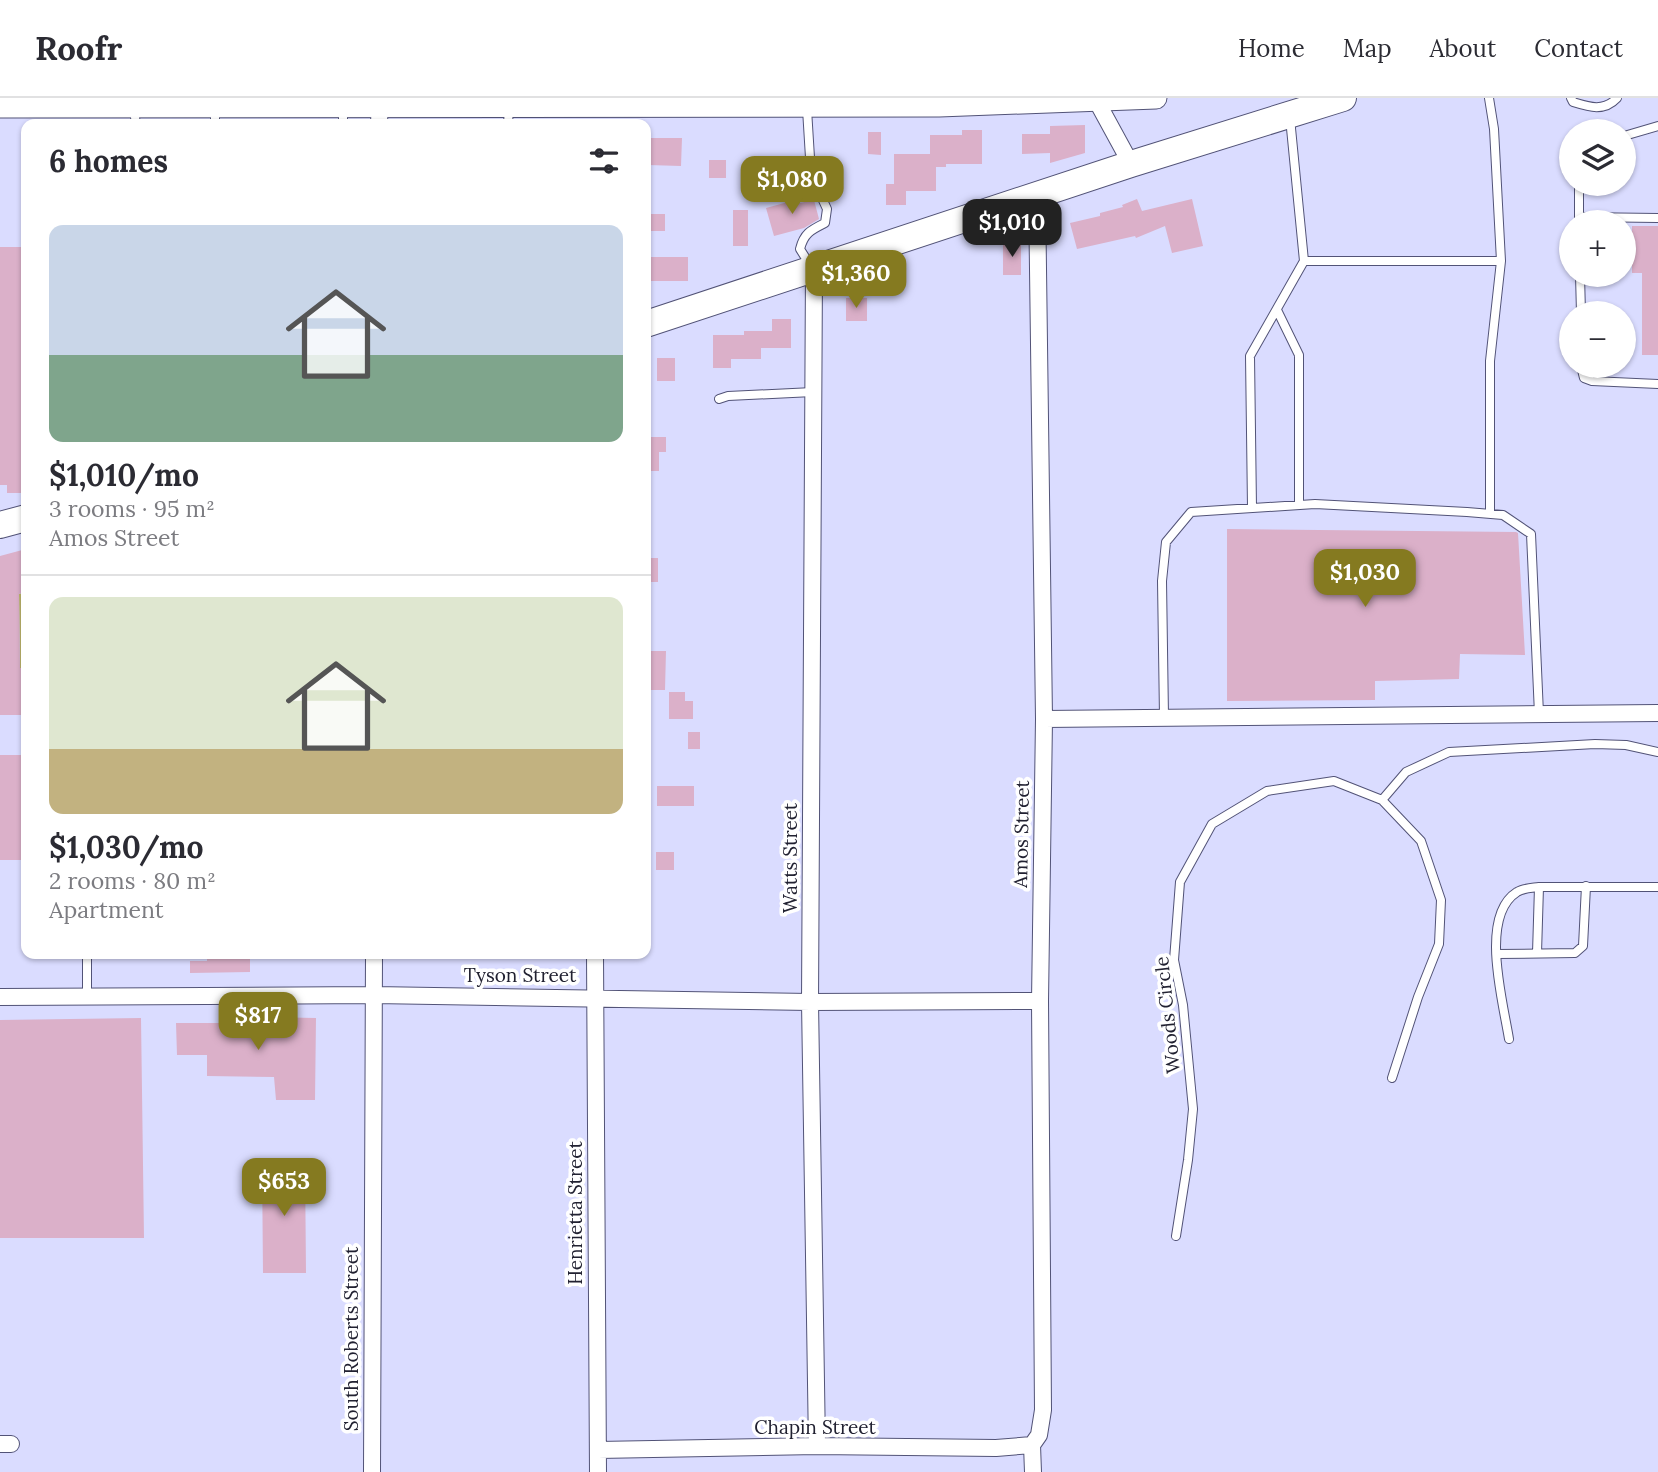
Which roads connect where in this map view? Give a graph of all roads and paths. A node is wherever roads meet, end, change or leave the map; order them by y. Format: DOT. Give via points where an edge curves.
graph roads {
  1 [pos="1156,98"];
  2 [pos="1489,98"];
  3 [pos="1571,98"];
  4 [pos="1616,98"];
  5 [pos="1341,99"];
  6 [pos="1095,100"];
  7 [pos="111,102"];
  8 [pos="624,102"];
  9 [pos="939,102"];
  10 [pos="807,106"];
  11 [pos="1300,106"];
  12 [pos="0,107"];
  13 [pos="142,109"];
  14 [pos="379,109"];
  15 [pos="215,115"];
  16 [pos="343,115"];
  17 [pos="509,115"];
  18 [pos="1658,126"];
  19 [pos="1636,132"];
  20 [pos="1131,164"];
  21 [pos="1037,194"];
  22 [pos="1658,218"];
  23 [pos="1636,219"];
  24 [pos="1304,261"];
  25 [pos="1501,261"];
  26 [pos="814,270"];
  27 [pos="1277,310"];
  28 [pos="651,322"];
  29 [pos="1584,378"];
  30 [pos="1658,384"];
  31 [pos="813,392"];
  32 [pos="719,399"];
  33 [pos="1299,505"];
  34 [pos="1252,508"];
  35 [pos="1490,514"];
  36 [pos="21,519"];
  37 [pos="0,525"];
  38 [pos="1658,713"];
  39 [pos="1539,714"];
  40 [pos="1164,717"];
  41 [pos="1044,719"];
  42 [pos="1658,752"];
  43 [pos="1382,800"];
  44 [pos="1586,886"];
  45 [pos="1539,887"];
  46 [pos="1658,887"];
  47 [pos="1537,953"];
  48 [pos="1497,954"];
  49 [pos="87,959"];
  50 [pos="374,959"];
  51 [pos="595,959"];
  52 [pos="374,995"];
  53 [pos="0,997"];
  54 [pos="87,997"];
  55 [pos="595,997"];
  56 [pos="1040,1001"];
  57 [pos="810,1002"];
  58 [pos="1508,1039"];
  59 [pos="1392,1078"];
  60 [pos="1176,1236"];
  61 [pos="1032,1445"];
  62 [pos="817,1447"];
  63 [pos="598,1450"];
  64 [pos="372,1472"];
  65 [pos="598,1472"];
  66 [pos="1033,1472"];
  1 -- 6 [label="street"];
  2 -- 25 [label="lane"];
  3 -- 4 [label="lane" via="1594,109 1612,104"];
  5 -- 11 [label="main road"];
  6 -- 9 [label="street"];
  6 -- 20 [label="street"];
  7 -- 12 [label="street"];
  7 -- 13 [label="street"];
  8 -- 10 [label="street"];
  8 -- 17 [label="street"];
  9 -- 10 [label="street"];
  10 -- 26 [label="lane" via="811,174 827,209 825,223 808,231 800,248"];
  11 -- 20 [label="main road"];
  11 -- 24 [label="lane"];
  13 -- 15 [label="street"];
  14 -- 16 [label="street"];
  14 -- 17 [label="street"];
  15 -- 16 [label="street"];
  18 -- 19 [label="lane"];
  20 -- 21 [label="main road"];
  21 -- 26 [label="main road"];
  21 -- 41 [label="street, Amos Street"];
  22 -- 23 [label="lane"];
  24 -- 25 [label="lane"];
  24 -- 27 [label="lane"];
  25 -- 35 [label="lane" via="1490,361"];
  26 -- 28 [label="main road"];
  26 -- 31 [label="street, Watts Street"];
  27 -- 33 [label="lane" via="1299,355"];
  27 -- 34 [label="lane" via="1250,356"];
  29 -- 30 [label="lane"];
  31 -- 32 [label="lane"];
  31 -- 57 [label="street, Watts Street"];
  33 -- 34 [label="lane"];
  33 -- 35 [label="lane"];
  34 -- 40 [label="lane" via="1191,512 1166,542 1161,581"];
  35 -- 39 [label="lane" via="1503,515 1531,534"];
  36 -- 37 [label="main road"];
  38 -- 39 [label="street"];
  39 -- 40 [label="street"];
  40 -- 41 [label="street"];
  41 -- 56 [label="street, Amos Street"];
  42 -- 43 [label="lane" via="1595,744 1448,752 1406,772"];
  43 -- 59 [label="lane, Woods Circle" via="1421,841 1441,900 1439,944"];
  43 -- 60 [label="lane, Woods Circle" via="1334,781 1267,791 1213,824 1181,882 1174,960 1193,1109"];
  44 -- 45 [label="lane"];
  44 -- 46 [label="lane"];
  44 -- 47 [label="lane" via="1583,946 1575,953"];
  45 -- 47 [label="lane"];
  45 -- 48 [label="lane" via="1520,890 1506,902 1498,915"];
  47 -- 48 [label="lane"];
  48 -- 58 [label="lane"];
  49 -- 54 [label="lane"];
  50 -- 52 [label="street, South Roberts Street"];
  51 -- 55 [label="street, Henrietta Street"];
  52 -- 54 [label="street, Tyson Street"];
  52 -- 55 [label="street, Tyson Street"];
  52 -- 64 [label="street, South Roberts Street"];
  53 -- 54 [label="street, Tyson Street"];
  55 -- 57 [label="street, Tyson Street"];
  55 -- 63 [label="street, Henrietta Street"];
  56 -- 57 [label="street, Tyson Street"];
  56 -- 61 [label="street, Amos Street" via="1043,1409 1039,1435"];
  57 -- 62 [label="street, Watts Street"];
  61 -- 62 [label="street, Chapin Street"];
  61 -- 66 [label="street, Amos Street"];
  62 -- 63 [label="street, Chapin Street"];
  63 -- 65 [label="street, Henrietta Street"];
}
